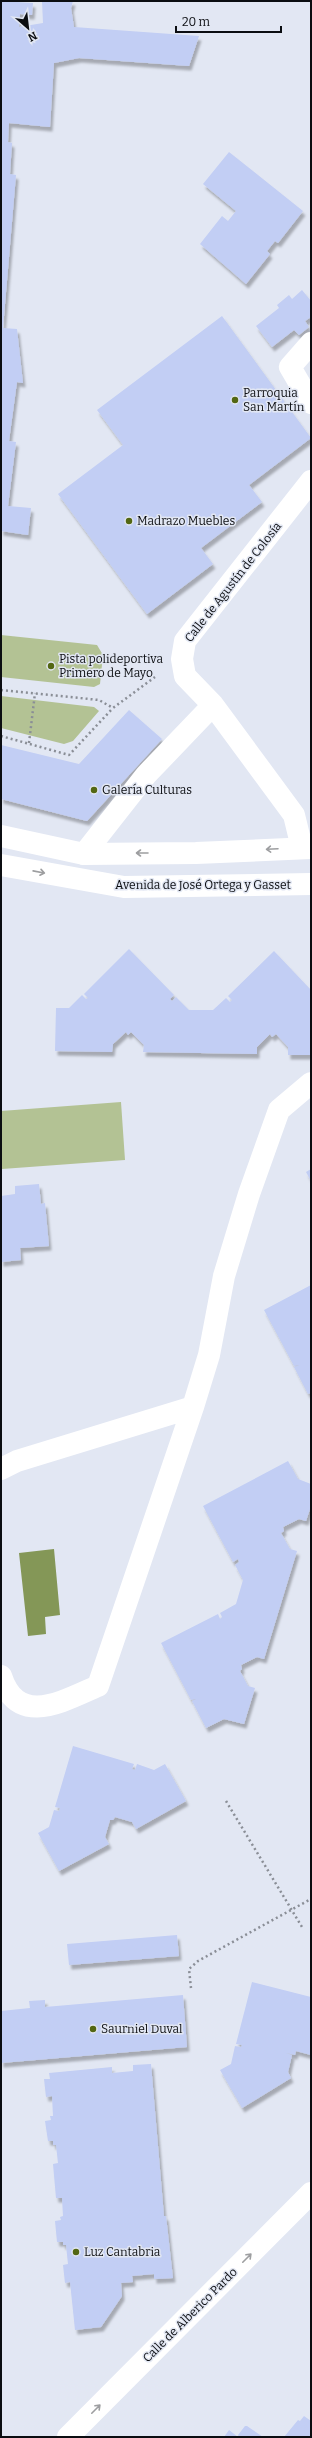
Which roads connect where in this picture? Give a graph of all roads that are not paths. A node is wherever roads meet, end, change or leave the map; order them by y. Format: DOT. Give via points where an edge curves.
graph roads {
  1 [pos="311,343"];
  2 [pos="311,403"];
  3 [pos="311,481"];
  4 [pos="214,705"];
  5 [pos="1,836"];
  6 [pos="307,848"];
  7 [pos="84,854"];
  8 [pos="1,865"];
  9 [pos="311,884"];
  10 [pos="311,1083"];
  11 [pos="193,1407"];
  12 [pos="1,1469"];
  13 [pos="1,1676"];
  14 [pos="311,2193"];
  15 [pos="68,2437"];
  1 -- 2 [label="street" via="290,367"];
  3 -- 4 [label="street, Calle de Agustín de Colosía" via="185,640 182,659 185,676"];
  4 -- 6 [label="street, Calle de Agustín de Colosía" via="294,816"];
  4 -- 7 [label="street" via="146,776"];
  5 -- 7 [label="street"];
  6 -- 7 [label="street, one-way" via="196,853"];
  8 -- 9 [label="street, Avenida de José Ortega y Gasset, one-way" via="124,887"];
  10 -- 11 [label="street" via="279,1110 249,1194 224,1276 209,1355"];
  11 -- 12 [label="street" via="16,1461"];
  11 -- 13 [label="street" via="98,1686 50,1706 21,1704 6,1692"];
  15 -- 14 [label="street, Calle de Alberico Pardo, one-way"];
}
